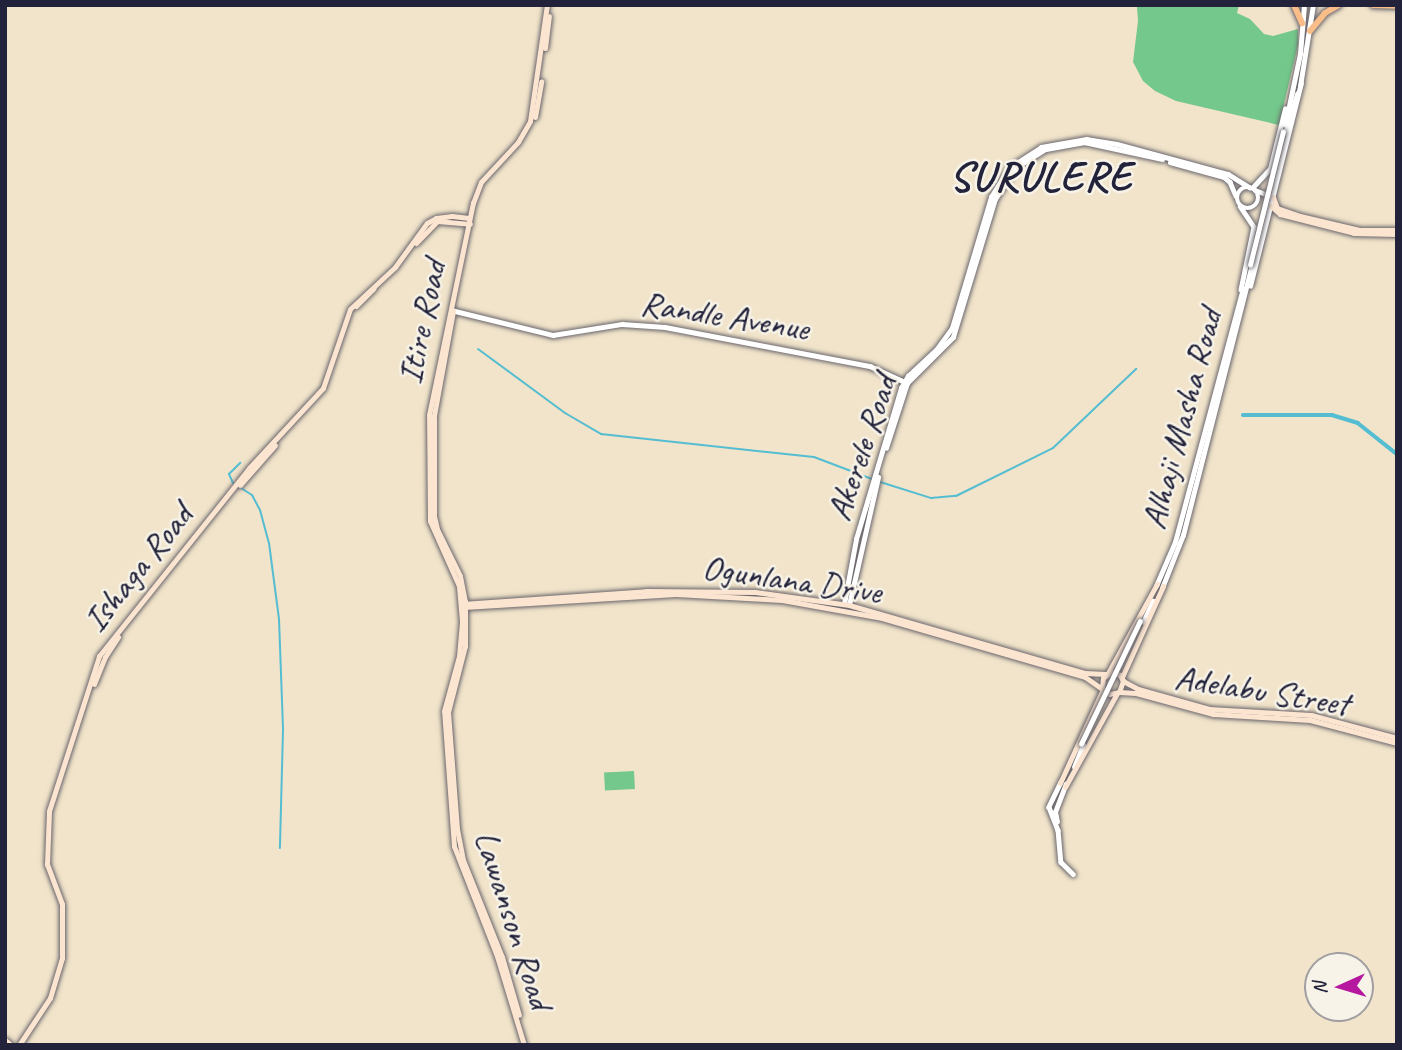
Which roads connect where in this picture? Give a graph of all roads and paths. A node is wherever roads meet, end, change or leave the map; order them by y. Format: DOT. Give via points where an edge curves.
graph roads {
  1 [pos="549,5"];
  2 [pos="1294,5"];
  3 [pos="1304,5"];
  4 [pos="1313,5"];
  5 [pos="1339,5"];
  6 [pos="1373,5"];
  7 [pos="1397,6"];
  8 [pos="1302,23"];
  9 [pos="1310,31"];
  10 [pos="1294,81"];
  11 [pos="1301,83"];
  12 [pos="1284,133"];
  13 [pos="1252,188"];
  14 [pos="993,197"];
  15 [pos="1236,197"];
  16 [pos="1273,197"];
  17 [pos="1240,206"];
  18 [pos="1271,206"];
  19 [pos="1255,207"];
  20 [pos="470,221"];
  21 [pos="1397,232"];
  22 [pos="1241,304"];
  23 [pos="452,310"];
  24 [pos="906,382"];
  25 [pos="1160,585"];
  26 [pos="463,606"];
  27 [pos="846,607"];
  28 [pos="1107,674"];
  29 [pos="1123,679"];
  30 [pos="1102,688"];
  31 [pos="1118,693"];
  32 [pos="1397,741"];
  33 [pos="1063,785"];
  34 [pos="1056,822"];
  35 [pos="5,1040"];
  36 [pos="11,1045"];
  37 [pos="21,1045"];
  38 [pos="525,1045"];
  1 -- 20 [label="main road, Itire Road" via="538,106 529,132 491,173"];
  2 -- 8 [label="main road"];
  3 -- 8 [label="street, Alhaji Masha Road"];
  4 -- 9 [label="street, Alhaji Masha Road"];
  5 -- 9 [label="main road"];
  6 -- 7 [label="main road"];
  8 -- 10 [label="street, Alhaji Masha Road"];
  9 -- 11 [label="street, Alhaji Masha Road"];
  10 -- 12 [label="street, Alhaji Masha Road"];
  10 -- 13 [label="street" via="1266,176"];
  11 -- 12 [label="street, Alhaji Masha Road"];
  11 -- 16 [label="street"];
  12 -- 22 [label="street, Alhaji Masha Road, bridge"];
  13 -- 14 [label="street, Akerele Road" via="1228,174 1086,139 1051,144 1022,157 1003,176"];
  13 -- 15 [label="street" via="1242,188"];
  13 -- 16 [label="street, Akerele Road"];
  13 -- 19 [label="street" via="1259,196"];
  14 -- 15 [label="street" via="1015,167 1029,157 1084,142 1115,146 1224,177"];
  14 -- 24 [label="street, Akerele Road" via="952,328"];
  15 -- 17 [label="street"];
  16 -- 18 [label="street"];
  16 -- 21 [label="main road" via="1277,208 1300,216 1359,230"];
  17 -- 19 [label="street"];
  17 -- 22 [label="street" via="1254,227"];
  18 -- 19 [label="street" via="1262,202"];
  18 -- 21 [label="main road" via="1283,215 1354,233"];
  18 -- 22 [label="street"];
  20 -- 23 [label="main road, Itire Road"];
  20 -- 37 [label="main road, Ishaga Road" via="452,216 428,223 395,267 362,294 345,319 323,388 99,656 49,811 47,864 62,904 62,958 50,998"];
  22 -- 25 [label="street, Alhaji Masha Road" via="1183,535"];
  23 -- 24 [label="street, Randle Avenue" via="553,335 622,324 672,328 860,364"];
  23 -- 26 [label="main road, Itire Road" via="448,355 434,416 435,516 460,576"];
  24 -- 27 [label="street, Akerele Road" via="875,479"];
  25 -- 28 [label="main road"];
  25 -- 29 [label="main road"];
  25 -- 33 [label="street, Alhaji Masha Road, bridge"];
  26 -- 27 [label="main road, Ogunlana Drive" via="699,590 755,592"];
  26 -- 38 [label="main road, Lawanson Road" via="466,646 449,704 447,732 460,850 502,957"];
  27 -- 28 [label="main road, Ogunlana Drive" via="1084,673"];
  27 -- 30 [label="main road, Ogunlana Drive" via="1085,677"];
  28 -- 29 [label="main road" via="1114,672"];
  28 -- 30 [label="main road"];
  29 -- 31 [label="main road"];
  29 -- 32 [label="main road, Adelabu Street" via="1138,689 1209,709 1311,715"];
  30 -- 31 [label="main road" via="1109,694"];
  30 -- 33 [label="main road"];
  31 -- 32 [label="main road, Adelabu Street" via="1136,693 1213,714 1310,720"];
  31 -- 33 [label="main road"];
  33 -- 34 [label="street, Alhaji Masha Road"];
  34 -- 34 [label="street" via="1061,862 1073,874 1063,861"];
  35 -- 36 [label="main road"];
}
